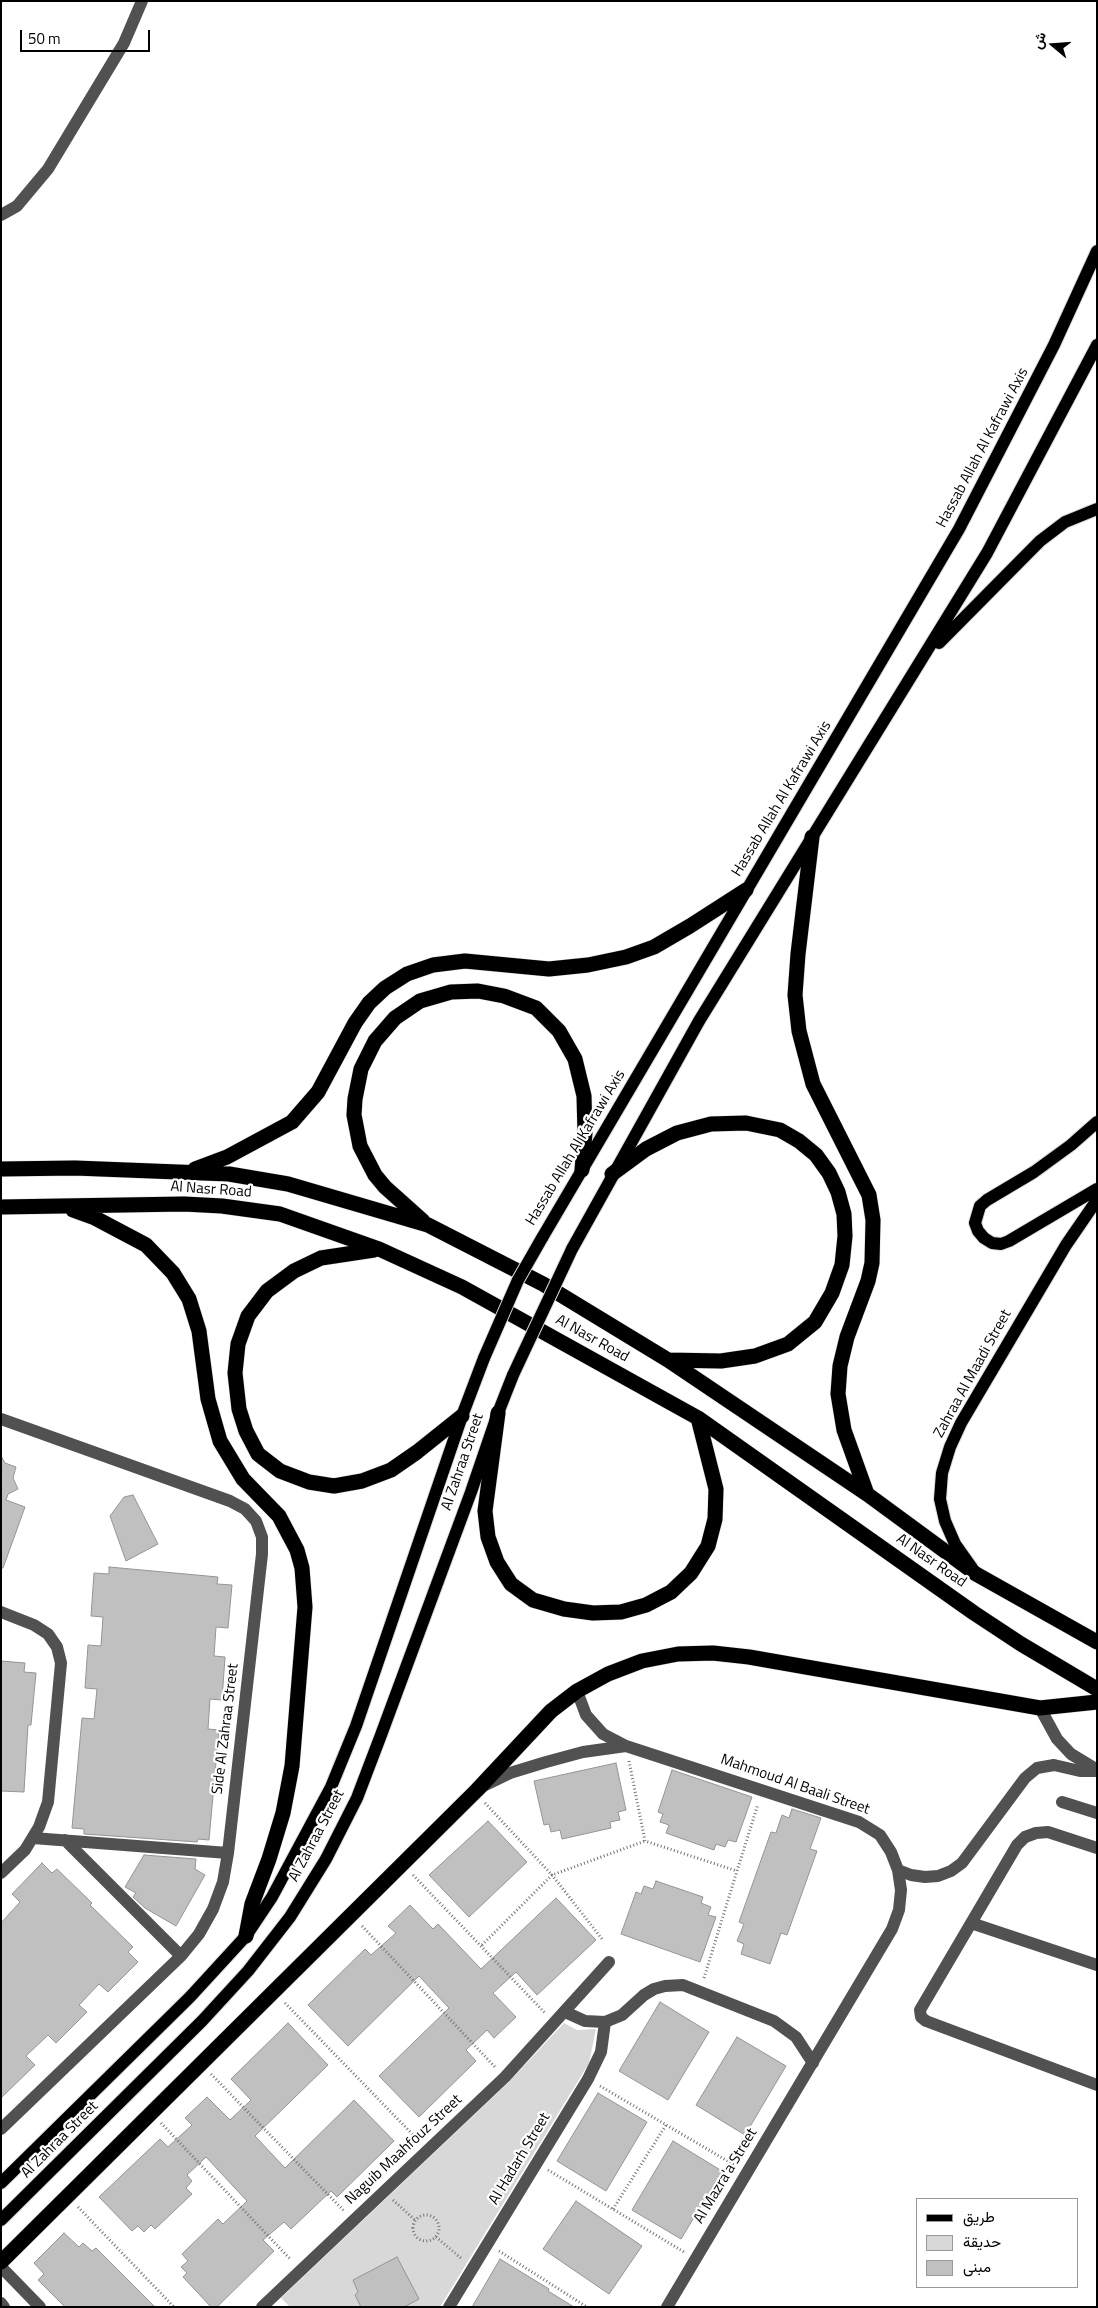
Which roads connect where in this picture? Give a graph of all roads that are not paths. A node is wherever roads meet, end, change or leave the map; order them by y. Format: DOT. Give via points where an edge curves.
graph roads {
  1 [pos="142,1"];
  2 [pos="1,215"];
  3 [pos="1097,251"];
  4 [pos="1097,345"];
  5 [pos="1097,509"];
  6 [pos="925,657"];
  7 [pos="812,837"];
  8 [pos="746,890"];
  9 [pos="1097,1122"];
  10 [pos="1,1169"];
  11 [pos="582,1170"];
  12 [pos="189,1171"];
  13 [pos="612,1174"];
  14 [pos="1097,1190"];
  15 [pos="1097,1200"];
  16 [pos="1,1207"];
  17 [pos="65,1207"];
  18 [pos="428,1225"];
  19 [pos="379,1249"];
  20 [pos="484,1358"];
  21 [pos="668,1360"];
  22 [pos="498,1412"];
  23 [pos="462,1416"];
  24 [pos="698,1418"];
  25 [pos="1,1419"];
  26 [pos="867,1494"];
  27 [pos="976,1574"];
  28 [pos="1,1612"];
  29 [pos="1097,1642"];
  30 [pos="1097,1689"];
  31 [pos="577,1691"];
  32 [pos="1097,1702"];
  33 [pos="1040,1708"];
  34 [pos="626,1746"];
  35 [pos="1097,1770"];
  36 [pos="480,1795"];
  37 [pos="1062,1802"];
  38 [pos="1097,1813"];
  39 [pos="33,1838"];
  40 [pos="65,1840"];
  41 [pos="1097,1848"];
  42 [pos="228,1853"];
  43 [pos="898,1870"];
  44 [pos="1,1873"];
  45 [pos="971,1923"];
  46 [pos="246,1936"];
  47 [pos="181,1956"];
  48 [pos="609,1962"];
  49 [pos="1097,1965"];
  50 [pos="565,2012"];
  51 [pos="605,2022"];
  52 [pos="813,2063"];
  53 [pos="1097,2085"];
  54 [pos="1,2129"];
  55 [pos="1,2183"];
  56 [pos="1,2220"];
  57 [pos="1,2262"];
  58 [pos="1,2267"];
  59 [pos="1,2304"];
  60 [pos="271,2304"];
  61 [pos="4,2307"];
  62 [pos="40,2307"];
  63 [pos="449,2307"];
  64 [pos="667,2307"];
  1 -- 2 [label="street" via="124,44 48,169 17,206"];
  3 -- 8 [label="main road, Hassab Allah Al Kafrawi Axis" via="1054,345 959,529"];
  4 -- 6 [label="main road" via="987,553"];
  5 -- 6 [label="main road" via="1065,522 1040,541"];
  6 -- 7 [label="main road"];
  7 -- 13 [label="main road" via="699,1021"];
  7 -- 26 [label="highway" via="795,995 799,1031 813,1084 869,1195 873,1220 870,1272 847,1337 838,1394 844,1430"];
  8 -- 11 [label="main road, Hassab Allah Al Kafrawi Axis"];
  8 -- 12 [label="highway" via="661,943 626,956 588,965 548,968 465,961 433,965 407,974 369,1003 318,1092 292,1122 227,1157"];
  9 -- 14 [label="main road" via="1072,1145 980,1206 976,1214 978,1231 984,1238 1001,1244"];
  10 -- 12 [label="highway, Al Nasr Road"];
  11 -- 18 [label="highway" via="584,1096 576,1059 559,1031 536,1008 504,996 478,991 451,992 420,1001 395,1018 375,1041 361,1069 354,1115 360,1146 375,1175"];
  11 -- 20 [label="main road, Hassab Allah Al Kafrawi Axis, bridge" via="515,1288"];
  12 -- 18 [label="highway, Al Nasr Road" via="288,1184"];
  13 -- 21 [label="highway" via="646,1149 677,1133 711,1124 746,1123 780,1130 799,1141 816,1155 838,1192 844,1214 842,1265 832,1293 815,1322 788,1344 755,1356 721,1361"];
  13 -- 22 [label="main road, Al Zahraa Street, bridge" via="572,1249"];
  15 -- 27 [label="main road, Zahraa Al Maadi Street" via="1066,1245 950,1447 942,1473 940,1500 955,1544"];
  16 -- 17 [label="highway, Al Nasr Road"];
  17 -- 19 [label="highway, Al Nasr Road" via="184,1204 280,1214"];
  17 -- 46 [label="highway" via="95,1218 138,1241 173,1273 189,1299 199,1331 208,1399 220,1441 243,1479 279,1516 293,1541 302,1568 306,1607 292,1766 283,1813 252,1904"];
  18 -- 21 [label="highway, Al Nasr Road" via="543,1284"];
  19 -- 23 [label="highway" via="321,1258 294,1271 267,1291 248,1316 238,1344 235,1373 239,1409 246,1431 258,1454 280,1471 309,1482 334,1486 362,1482 391,1470"];
  19 -- 24 [label="highway, Al Nasr Road" via="462,1287"];
  20 -- 23 [label="main road, Al Zahraa Street"];
  21 -- 26 [label="highway, Al Nasr Road"];
  22 -- 24 [label="highway" via="485,1512 488,1537 497,1562 511,1584 533,1600 594,1613 621,1612 646,1605 671,1592 691,1573 708,1546 715,1519 716,1489"];
  22 -- 56 [label="main road, Al Zahraa Street" via="382,1735 357,1798 326,1859 290,1917 248,1971 202,2021"];
  23 -- 46 [label="main road, Al Zahraa Street" via="353,1735 301,1845"];
  24 -- 30 [label="highway, Al Nasr Road" via="974,1613"];
  25 -- 42 [label="street, Side Al Zahraa Street" via="230,1501 245,1509 256,1521 262,1537 262,1554"];
  26 -- 27 [label="highway, Al Nasr Road"];
  27 -- 29 [label="highway, Al Nasr Road"];
  28 -- 39 [label="street" via="48,1634 57,1647 61,1663 48,1802"];
  31 -- 33 [label="highway" via="608,1674 642,1662 678,1654 713,1653"];
  31 -- 34 [label="street, Mahmoud Al Baali Street" via="592,1722 603,1734"];
  31 -- 36 [label="highway" via="551,1711"];
  32 -- 33 [label="highway"];
  33 -- 35 [label="street" via="1057,1739 1071,1754"];
  34 -- 36 [label="street, Mahmoud Al Baali Street" via="582,1752 510,1774"];
  34 -- 43 [label="street, Mahmoud Al Baali Street" via="859,1822 880,1836"];
  35 -- 43 [label="street" via="1054,1765 1037,1768 1025,1778 962,1863 951,1871 932,1877 911,1876"];
  36 -- 57 [label="highway"];
  37 -- 38 [label="street"];
  39 -- 40 [label="street"];
  39 -- 44 [label="street"];
  40 -- 42 [label="street"];
  40 -- 47 [label="street"];
  41 -- 45 [label="street" via="1048,1832 1036,1832 1025,1837 1017,1845"];
  42 -- 47 [label="street, Side Al Zahraa Street" via="223,1882 213,1909"];
  43 -- 52 [label="street, Mahmoud Al Baali Street" via="900,1900 892,1928"];
  45 -- 49 [label="street"];
  45 -- 53 [label="street" via="923,2004 921,2016 926,2021"];
  46 -- 55 [label="main road, Al Zahraa Street" via="190,1997"];
  47 -- 54 [label="street, Side Al Zahraa Street"];
  48 -- 50 [label="street, Naguib Maahfouz Street"];
  50 -- 51 [label="street" via="585,2021"];
  50 -- 60 [label="street, Naguib Maahfouz Street" via="505,2077 301,2270"];
  51 -- 52 [label="street" via="622,2015 644,1994 674,1985 700,1991 774,2021 803,2045"];
  51 -- 63 [label="street, Al Hadarh Street" via="601,2052 588,2079"];
  52 -- 64 [label="street, Al Mazra'a Street"];
  58 -- 62 [label="street"];
  59 -- 61 [label="street"];
}
